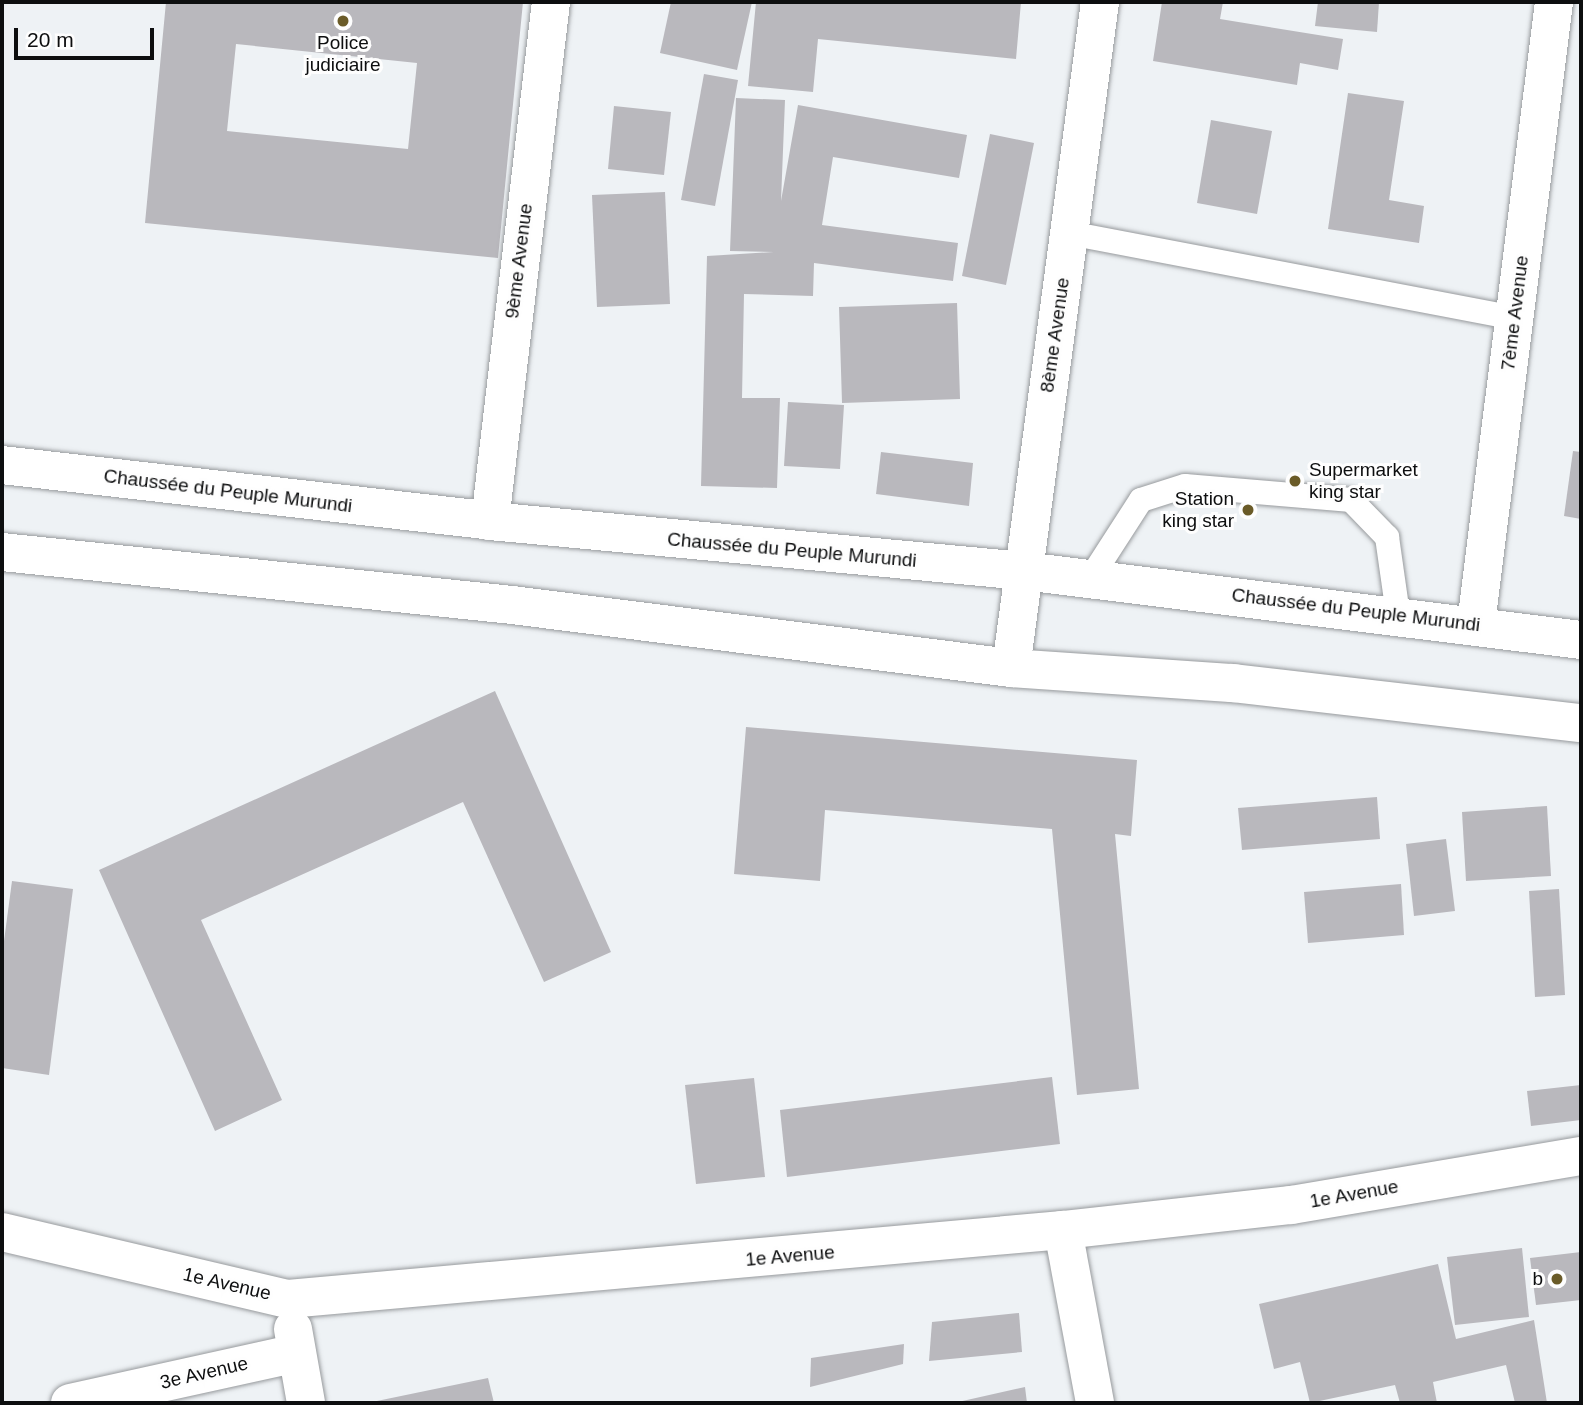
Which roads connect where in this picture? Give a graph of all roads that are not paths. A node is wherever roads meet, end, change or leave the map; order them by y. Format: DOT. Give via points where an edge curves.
graph roads {
  1 [pos="551,2"];
  2 [pos="1100,2"];
  3 [pos="1554,2"];
  4 [pos="1069,233"];
  5 [pos="1515,318"];
  6 [pos="2,465"];
  7 [pos="490,521"];
  8 [pos="2,552"];
  9 [pos="1024,571"];
  10 [pos="1090,579"];
  11 [pos="1398,614"];
  12 [pos="1476,624"];
  13 [pos="1581,640"];
  14 [pos="1011,668"];
  15 [pos="1581,723"];
  16 [pos="1581,1156"];
  17 [pos="1063,1230"];
  18 [pos="2,1231"];
  19 [pos="288,1299"];
  20 [pos="297,1353"];
  21 [pos="70,1403"];
  22 [pos="306,1403"];
  23 [pos="1095,1403"];
  1 -- 7 [label="main road, 9ème Avenue"];
  2 -- 4 [label="main road, 8ème Avenue"];
  3 -- 5 [label="main road, 7ème Avenue"];
  4 -- 5 [label="lane"];
  4 -- 9 [label="main road, 8ème Avenue"];
  5 -- 12 [label="main road, 7ème Avenue"];
  6 -- 7 [label="main road, Chaussée du Peuple Murundi"];
  7 -- 9 [label="main road, Chaussée du Peuple Murundi"];
  8 -- 14 [label="main road" via="512,605"];
  9 -- 10 [label="main road, Chaussée du Peuple Murundi"];
  9 -- 14 [label="main road, 8ème Avenue"];
  10 -- 11 [label="main road, Chaussée du Peuple Murundi"];
  10 -- 11 [label="lane" via="1141,500 1185,486 1352,500 1387,537"];
  11 -- 12 [label="main road, Chaussée du Peuple Murundi"];
  12 -- 13 [label="main road, Chaussée du Peuple Murundi"];
  14 -- 15 [label="main road" via="1233,682"];
  16 -- 17 [label="main road, 1e Avenue" via="1291,1205"];
  17 -- 19 [label="main road, 1e Avenue"];
  17 -- 23 [label="main road"];
  18 -- 19 [label="main road, 1e Avenue"];
  19 -- 20 [label="main road"];
  20 -- 21 [label="main road, 3e Avenue"];
  20 -- 22 [label="main road"];
}
